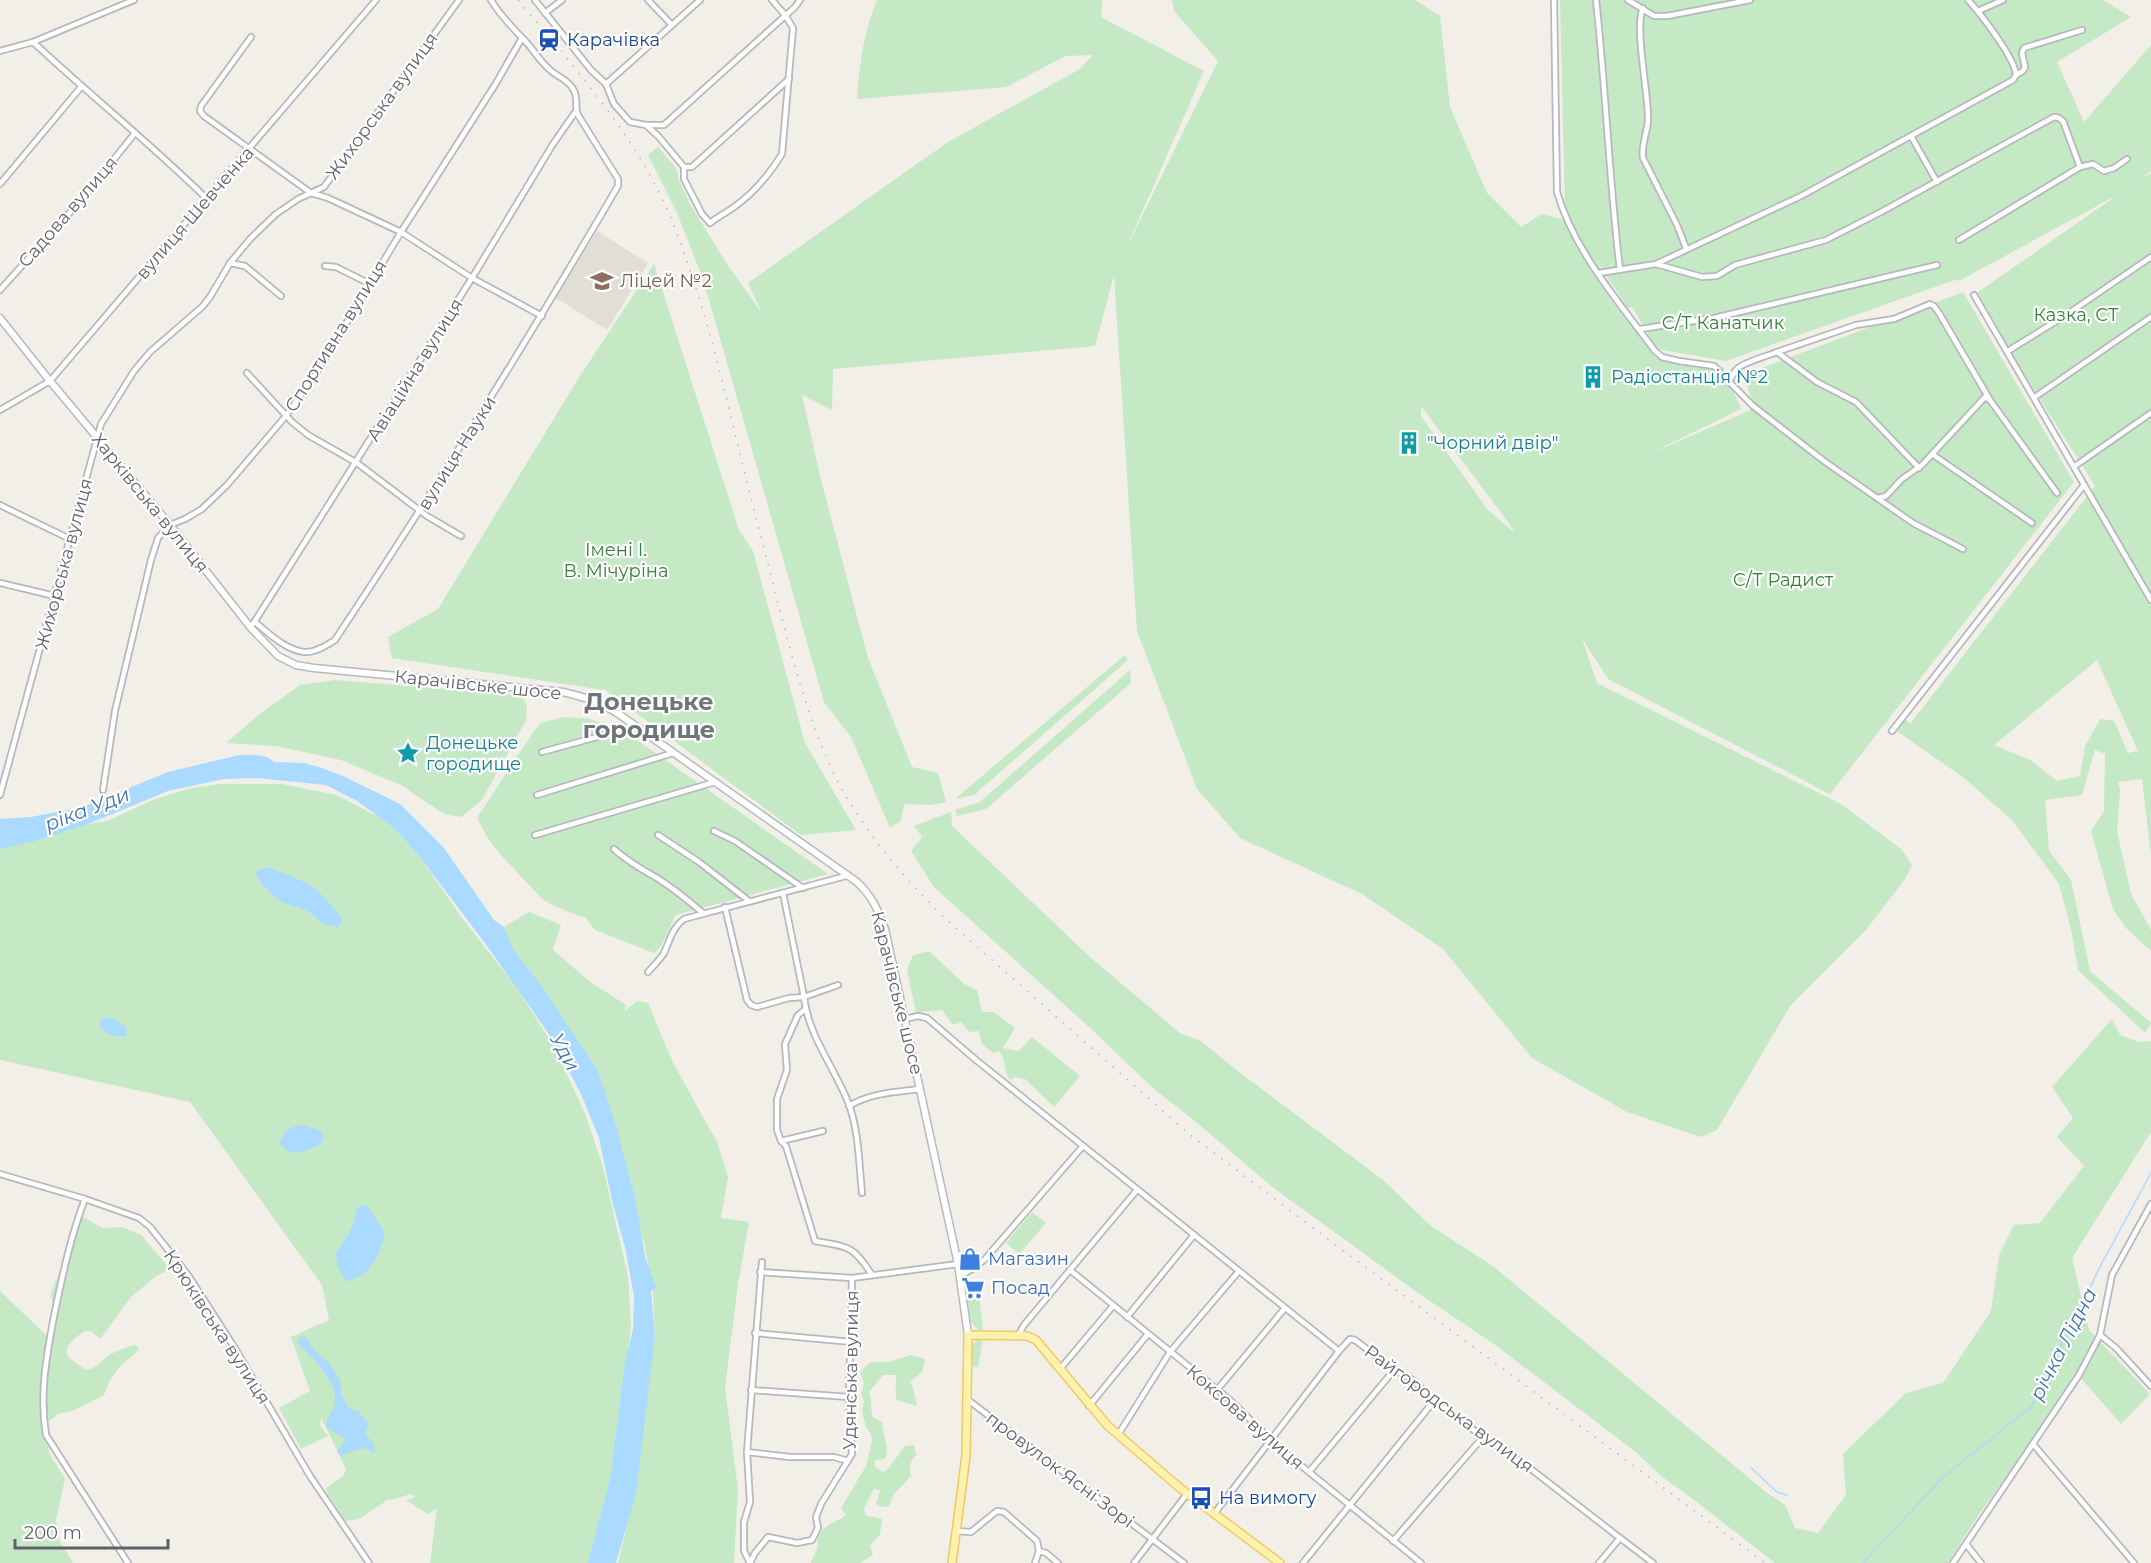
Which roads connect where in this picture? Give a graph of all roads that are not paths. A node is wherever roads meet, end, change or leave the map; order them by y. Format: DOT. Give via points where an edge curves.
graph roads {
  1 [pos="131,0"];
  2 [pos="376,0"];
  3 [pos="459,0"];
  4 [pos="490,0"];
  5 [pos="535,0"];
  6 [pos="562,0"];
  7 [pos="648,0"];
  8 [pos="700,0"];
  9 [pos="772,0"];
  10 [pos="800,0"];
  11 [pos="1554,0"];
  12 [pos="1596,0"];
  13 [pos="1628,0"];
  14 [pos="1750,0"];
  15 [pos="1968,0"];
  16 [pos="2003,0"];
  17 [pos="1643,8"];
  18 [pos="1978,11"];
  19 [pos="545,13"];
  20 [pos="785,15"];
  21 [pos="672,25"];
  22 [pos="2082,30"];
  23 [pos="251,37"];
  24 [pos="522,38"];
  25 [pos="33,42"];
  26 [pos="0,51"];
  27 [pos="2016,75"];
  28 [pos="789,79"];
  29 [pos="606,84"];
  30 [pos="81,87"];
  31 [pos="576,111"];
  32 [pos="646,125"];
  33 [pos="135,133"];
  34 [pos="1911,136"];
  35 [pos="250,150"];
  36 [pos="2127,159"];
  37 [pos="684,167"];
  38 [pos="2080,167"];
  39 [pos="1937,182"];
  40 [pos="0,184"];
  41 [pos="311,193"];
  42 [pos="207,199"];
  43 [pos="401,232"];
  44 [pos="1959,240"];
  45 [pos="1686,248"];
  46 [pos="2151,256"];
  47 [pos="230,263"];
  48 [pos="1656,264"];
  49 [pos="1937,265"];
  50 [pos="325,266"];
  51 [pos="1620,270"];
  52 [pos="1599,273"];
  53 [pos="472,278"];
  54 [pos="370,284"];
  55 [pos="0,290"];
  56 [pos="1974,295"];
  57 [pos="281,296"];
  58 [pos="542,316"];
  59 [pos="2151,317"];
  60 [pos="0,318"];
  61 [pos="1640,329"];
  62 [pos="2008,351"];
  63 [pos="1777,352"];
  64 [pos="247,373"];
  65 [pos="50,381"];
  66 [pos="1729,381"];
  67 [pos="2035,397"];
  68 [pos="1990,400"];
  69 [pos="0,410"];
  70 [pos="2151,413"];
  71 [pos="285,417"];
  72 [pos="97,437"];
  73 [pos="1932,454"];
  74 [pos="357,463"];
  75 [pos="2075,466"];
  76 [pos="1919,468"];
  77 [pos="2084,485"];
  78 [pos="2056,493"];
  79 [pos="1878,498"];
  80 [pos="0,505"];
  81 [pos="420,511"];
  82 [pos="2032,523"];
  83 [pos="170,525"];
  84 [pos="461,536"];
  85 [pos="70,539"];
  86 [pos="1962,549"];
  87 [pos="0,583"];
  88 [pos="55,596"];
  89 [pos="2151,600"];
  90 [pos="255,622"];
  91 [pos="250,628"];
  92 [pos="314,668"];
  93 [pos="633,725"];
  94 [pos="1892,730"];
  95 [pos="542,752"];
  96 [pos="673,753"];
  97 [pos="715,782"];
  98 [pos="103,790"];
  99 [pos="0,795"];
  100 [pos="537,795"];
  101 [pos="714,831"];
  102 [pos="535,835"];
  103 [pos="658,835"];
  104 [pos="614,849"];
  105 [pos="846,876"];
  106 [pos="803,888"];
  107 [pos="783,893"];
  108 [pos="749,902"];
  109 [pos="725,907"];
  110 [pos="703,913"];
  111 [pos="648,972"];
  112 [pos="838,985"];
  113 [pos="804,997"];
  114 [pos="806,1010"];
  115 [pos="905,1019"];
  116 [pos="920,1089"];
  117 [pos="849,1106"];
  118 [pos="823,1131"];
  119 [pos="781,1141"];
  120 [pos="1083,1146"];
  121 [pos="0,1174"];
  122 [pos="1137,1190"];
  123 [pos="862,1193"];
  124 [pos="86,1199"];
  125 [pos="2151,1205"];
  126 [pos="1194,1235"];
  127 [pos="762,1262"];
  128 [pos="958,1264"];
  129 [pos="1070,1270"];
  130 [pos="1239,1271"];
  131 [pos="760,1272"];
  132 [pos="872,1275"];
  133 [pos="960,1276"];
  134 [pos="852,1278"];
  135 [pos="1113,1306"];
  136 [pos="1285,1308"];
  137 [pos="1127,1317"];
  138 [pos="755,1333"];
  139 [pos="1148,1334"];
  140 [pos="968,1335"];
  141 [pos="2100,1335"];
  142 [pos="1018,1336"];
  143 [pos="852,1342"];
  144 [pos="1339,1351"];
  145 [pos="1170,1352"];
  146 [pos="1060,1369"];
  147 [pos="1394,1370"];
  148 [pos="2151,1386"];
  149 [pos="752,1390"];
  150 [pos="1217,1390"];
  151 [pos="849,1397"];
  152 [pos="968,1400"];
  153 [pos="1434,1401"];
  154 [pos="1089,1407"];
  155 [pos="1118,1435"];
  156 [pos="1483,1437"];
  157 [pos="1271,1440"];
  158 [pos="2033,1444"];
  159 [pos="747,1452"];
  160 [pos="849,1461"];
  161 [pos="1309,1472"];
  162 [pos="1187,1494"];
  163 [pos="1349,1506"];
  164 [pos="1214,1515"];
  165 [pos="956,1531"];
  166 [pos="1620,1538"];
  167 [pos="1153,1539"];
  168 [pos="1394,1541"];
  169 [pos="1966,1544"];
  170 [pos="1039,1551"];
  171 [pos="128,1563"];
  172 [pos="369,1563"];
  173 [pos="750,1563"];
  174 [pos="952,1563"];
  175 [pos="1035,1563"];
  176 [pos="1058,1563"];
  177 [pos="1134,1563"];
  178 [pos="1184,1563"];
  179 [pos="1280,1563"];
  180 [pos="1303,1563"];
  181 [pos="1421,1563"];
  182 [pos="1599,1563"];
  183 [pos="1653,1563"];
  184 [pos="1953,1563"];
  185 [pos="1981,1563"];
  186 [pos="2134,1563"];
  1 -- 25 [label="street"];
  2 -- 35 [label="street, вулиця Шевченка"];
  3 -- 41 [label="street, Жихорська вулиця" via="324,187"];
  4 -- 24 [label="street"];
  5 -- 19 [label="street"];
  6 -- 19 [label="street"];
  7 -- 21 [label="street"];
  8 -- 21 [label="street"];
  9 -- 20 [label="street"];
  10 -- 20 [label="street"];
  11 -- 52 [label="street" via="1557,192 1564,217"];
  12 -- 51 [label="street"];
  13 -- 17 [label="street"];
  14 -- 17 [label="street" via="1667,16 1654,16"];
  15 -- 18 [label="street"];
  16 -- 18 [label="street"];
  17 -- 45 [label="street" via="1640,14 1648,121 1643,158"];
  18 -- 27 [label="street"];
  19 -- 29 [label="street"];
  20 -- 28 [label="street" via="793,28"];
  20 -- 32 [label="street" via="664,125"];
  21 -- 29 [label="street"];
  22 -- 27 [label="street" via="2024,48 2025,67"];
  23 -- 35 [label="street" via="200,111"];
  24 -- 31 [label="street" via="550,70 567,80 578,99"];
  24 -- 43 [label="street, Спортивна вулиця"];
  25 -- 26 [label="street"];
  25 -- 30 [label="street"];
  27 -- 34 [label="street"];
  28 -- 37 [label="street" via="692,167"];
  28 -- 37 [label="street" via="782,154 753,192 710,223 684,179"];
  29 -- 32 [label="street" via="614,104 630,122"];
  30 -- 33 [label="street"];
  30 -- 40 [label="street"];
  31 -- 53 [label="street, Авіаційна вулиця"];
  31 -- 58 [label="street, вулиця Науки" via="619,182"];
  32 -- 37 [label="street"];
  33 -- 42 [label="street"];
  33 -- 55 [label="street, Садова вулиця"];
  34 -- 39 [label="street"];
  34 -- 45 [label="street" via="1801,196"];
  35 -- 41 [label="street"];
  35 -- 42 [label="street, вулиця Шевченка"];
  36 -- 38 [label="street" via="2104,171 2094,164"];
  38 -- 39 [label="street" via="2063,121 2054,117"];
  38 -- 44 [label="street"];
  39 -- 48 [label="street" via="1826,240 1752,259 1717,276 1702,277"];
  41 -- 43 [label="street"];
  41 -- 47 [label="street, Жихорська вулиця" via="276,214"];
  42 -- 65 [label="street, вулиця Шевченка"];
  43 -- 53 [label="street"];
  43 -- 54 [label="street, Спортивна вулиця"];
  45 -- 48 [label="street"];
  46 -- 62 [label="street"];
  47 -- 57 [label="street" via="245,266"];
  47 -- 72 [label="street, Жихорська вулиця" via="202,307 134,370"];
  48 -- 51 [label="street"];
  49 -- 61 [label="street" via="1714,318"];
  50 -- 54 [label="street" via="336,267"];
  51 -- 52 [label="street"];
  52 -- 61 [label="street"];
  53 -- 58 [label="street"];
  53 -- 74 [label="street, Авіаційна вулиця"];
  54 -- 71 [label="street, Спортивна вулиця"];
  56 -- 62 [label="street"];
  58 -- 81 [label="street, вулиця Науки"];
  59 -- 67 [label="street"];
  60 -- 65 [label="main road, Харківська вулиця"];
  61 -- 66 [label="street" via="1662,357 1713,366"];
  62 -- 67 [label="street"];
  63 -- 66 [label="street" via="1735,370"];
  63 -- 68 [label="street" via="1856,324 1894,319 1930,304"];
  63 -- 76 [label="street" via="1817,382 1856,402"];
  64 -- 71 [label="street"];
  65 -- 69 [label="street, вулиця Шевченка"];
  65 -- 72 [label="main road, Харківська вулиця"];
  66 -- 79 [label="street" via="1752,406"];
  67 -- 75 [label="street"];
  68 -- 73 [label="street" via="1985,397 1978,403"];
  68 -- 78 [label="street"];
  70 -- 75 [label="street"];
  71 -- 74 [label="street"];
  71 -- 83 [label="street, Спортивна вулиця" via="202,509"];
  72 -- 83 [label="main road, Харківська вулиця"];
  72 -- 85 [label="street, Жихорська вулиця"];
  73 -- 76 [label="street"];
  73 -- 82 [label="street"];
  74 -- 81 [label="street"];
  74 -- 90 [label="street, Авіаційна вулиця"];
  75 -- 77 [label="street"];
  76 -- 79 [label="street" via="1886,496"];
  77 -- 89 [label="street"];
  77 -- 94 [label="street"];
  79 -- 86 [label="street" via="1913,523"];
  80 -- 85 [label="street"];
  81 -- 84 [label="street"];
  81 -- 90 [label="street, вулиця Науки" via="335,640 321,649 305,652 290,647"];
  83 -- 91 [label="main road, Харківська вулиця"];
  83 -- 98 [label="street" via="158,538 151,560 116,711"];
  85 -- 88 [label="street, Жихорська вулиця"];
  87 -- 88 [label="street"];
  88 -- 99 [label="street, Жихорська вулиця"];
  90 -- 91 [label="street, Авіаційна вулиця"];
  91 -- 92 [label="main road, Харківська вулиця" via="278,656"];
  92 -- 93 [label="main road, Карачівське шосе" via="563,692 605,705"];
  93 -- 95 [label="street"];
  93 -- 96 [label="main road, Карачівське шосе"];
  96 -- 97 [label="main road, Карачівське шосе"];
  96 -- 100 [label="street"];
  97 -- 102 [label="street"];
  97 -- 105 [label="main road, Карачівське шосе"];
  101 -- 106 [label="street"];
  103 -- 108 [label="street"];
  104 -- 110 [label="street"];
  105 -- 106 [label="street"];
  105 -- 115 [label="main road, Карачівське шосе" via="870,893 876,904"];
  106 -- 107 [label="street"];
  107 -- 108 [label="street"];
  107 -- 113 [label="street"];
  108 -- 109 [label="street"];
  109 -- 110 [label="street"];
  109 -- 113 [label="street" via="751,1005"];
  110 -- 111 [label="street" via="678,924 663,955"];
  112 -- 113 [label="street"];
  113 -- 114 [label="street"];
  114 -- 117 [label="street"];
  114 -- 119 [label="street" via="798,1015 785,1044 787,1070 777,1099"];
  115 -- 116 [label="main road, Карачівське шосе"];
  115 -- 120 [label="street, Райгородська вулиця" via="927,1018"];
  116 -- 117 [label="street" via="872,1096"];
  116 -- 128 [label="main road, Карачівське шосе"];
  117 -- 123 [label="street"];
  118 -- 119 [label="street"];
  119 -- 132 [label="street" via="786,1146 814,1241 847,1247 860,1256"];
  120 -- 122 [label="street, Райгородська вулиця"];
  120 -- 133 [label="street" via="985,1259"];
  121 -- 124 [label="street, Крюківська вулиця"];
  122 -- 126 [label="street, Райгородська вулиця"];
  122 -- 129 [label="street"];
  124 -- 171 [label="street" via="62,1274 44,1367 42,1414 46,1435"];
  124 -- 172 [label="street, Крюківська вулиця" via="139,1218 188,1275 310,1476"];
  125 -- 141 [label="street" via="2112,1275"];
  126 -- 130 [label="street, Райгородська вулиця"];
  126 -- 137 [label="street"];
  127 -- 131 [label="street"];
  128 -- 132 [label="street"];
  128 -- 133 [label="main road, Карачівське шосе"];
  129 -- 135 [label="street, Коксова вулиця"];
  129 -- 142 [label="street"];
  130 -- 136 [label="street, Райгородська вулиця"];
  130 -- 145 [label="street"];
  131 -- 134 [label="street"];
  131 -- 138 [label="street"];
  132 -- 134 [label="street"];
  133 -- 140 [label="main road, Карачівське шосе"];
  134 -- 143 [label="street, Удянська вулиця"];
  135 -- 137 [label="street, Коксова вулиця"];
  135 -- 146 [label="street"];
  136 -- 144 [label="street, Райгородська вулиця"];
  136 -- 150 [label="street"];
  137 -- 139 [label="street, Коксова вулиця"];
  138 -- 143 [label="street"];
  138 -- 149 [label="street"];
  139 -- 145 [label="street, Коксова вулиця"];
  139 -- 154 [label="street"];
  140 -- 142 [label="main road"];
  140 -- 152 [label="main road, Карачівське шосе"];
  141 -- 148 [label="street"];
  141 -- 158 [label="street" via="2079,1376"];
  142 -- 146 [label="main road" via="1036,1340"];
  143 -- 151 [label="street, Удянська вулиця"];
  144 -- 147 [label="street, Райгородська вулиця" via="1353,1339"];
  144 -- 157 [label="street"];
  145 -- 150 [label="street, Коксова вулиця"];
  145 -- 155 [label="street"];
  146 -- 154 [label="main road"];
  147 -- 153 [label="street, Райгородська вулиця" via="1413,1380"];
  147 -- 161 [label="street"];
  149 -- 151 [label="street"];
  149 -- 159 [label="street"];
  150 -- 157 [label="street, Коксова вулиця"];
  151 -- 160 [label="street, Удянська вулиця"];
  152 -- 165 [label="main road, Карачівське шосе" via="966,1456"];
  152 -- 167 [label="street, провулок Ясні Зорі"];
  153 -- 156 [label="street, Райгородська вулиця"];
  153 -- 163 [label="street"];
  154 -- 155 [label="main road"];
  155 -- 162 [label="main road"];
  156 -- 166 [label="street, Райгородська вулиця"];
  156 -- 168 [label="street"];
  157 -- 161 [label="street, Коксова вулиця"];
  157 -- 164 [label="street"];
  158 -- 169 [label="street"];
  158 -- 186 [label="street"];
  159 -- 160 [label="street"];
  159 -- 173 [label="street" via="750,1502 744,1522 744,1551"];
  160 -- 173 [label="street" via="821,1504 812,1540 797,1543 768,1537"];
  161 -- 163 [label="street, Коксова вулиця"];
  162 -- 164 [label="main road"];
  162 -- 167 [label="street"];
  163 -- 168 [label="street, Коксова вулиця"];
  163 -- 180 [label="street"];
  164 -- 179 [label="main road"];
  165 -- 170 [label="street" via="971,1532 1000,1510 1037,1541"];
  165 -- 174 [label="main road, Карачівське шосе"];
  166 -- 182 [label="street"];
  166 -- 183 [label="street, Райгородська вулиця"];
  167 -- 177 [label="street"];
  167 -- 178 [label="street, провулок Ясні Зорі"];
  168 -- 181 [label="street, Коксова вулиця"];
  169 -- 184 [label="street"];
  169 -- 185 [label="street"];
  170 -- 175 [label="street"];
  170 -- 176 [label="street"];
}
